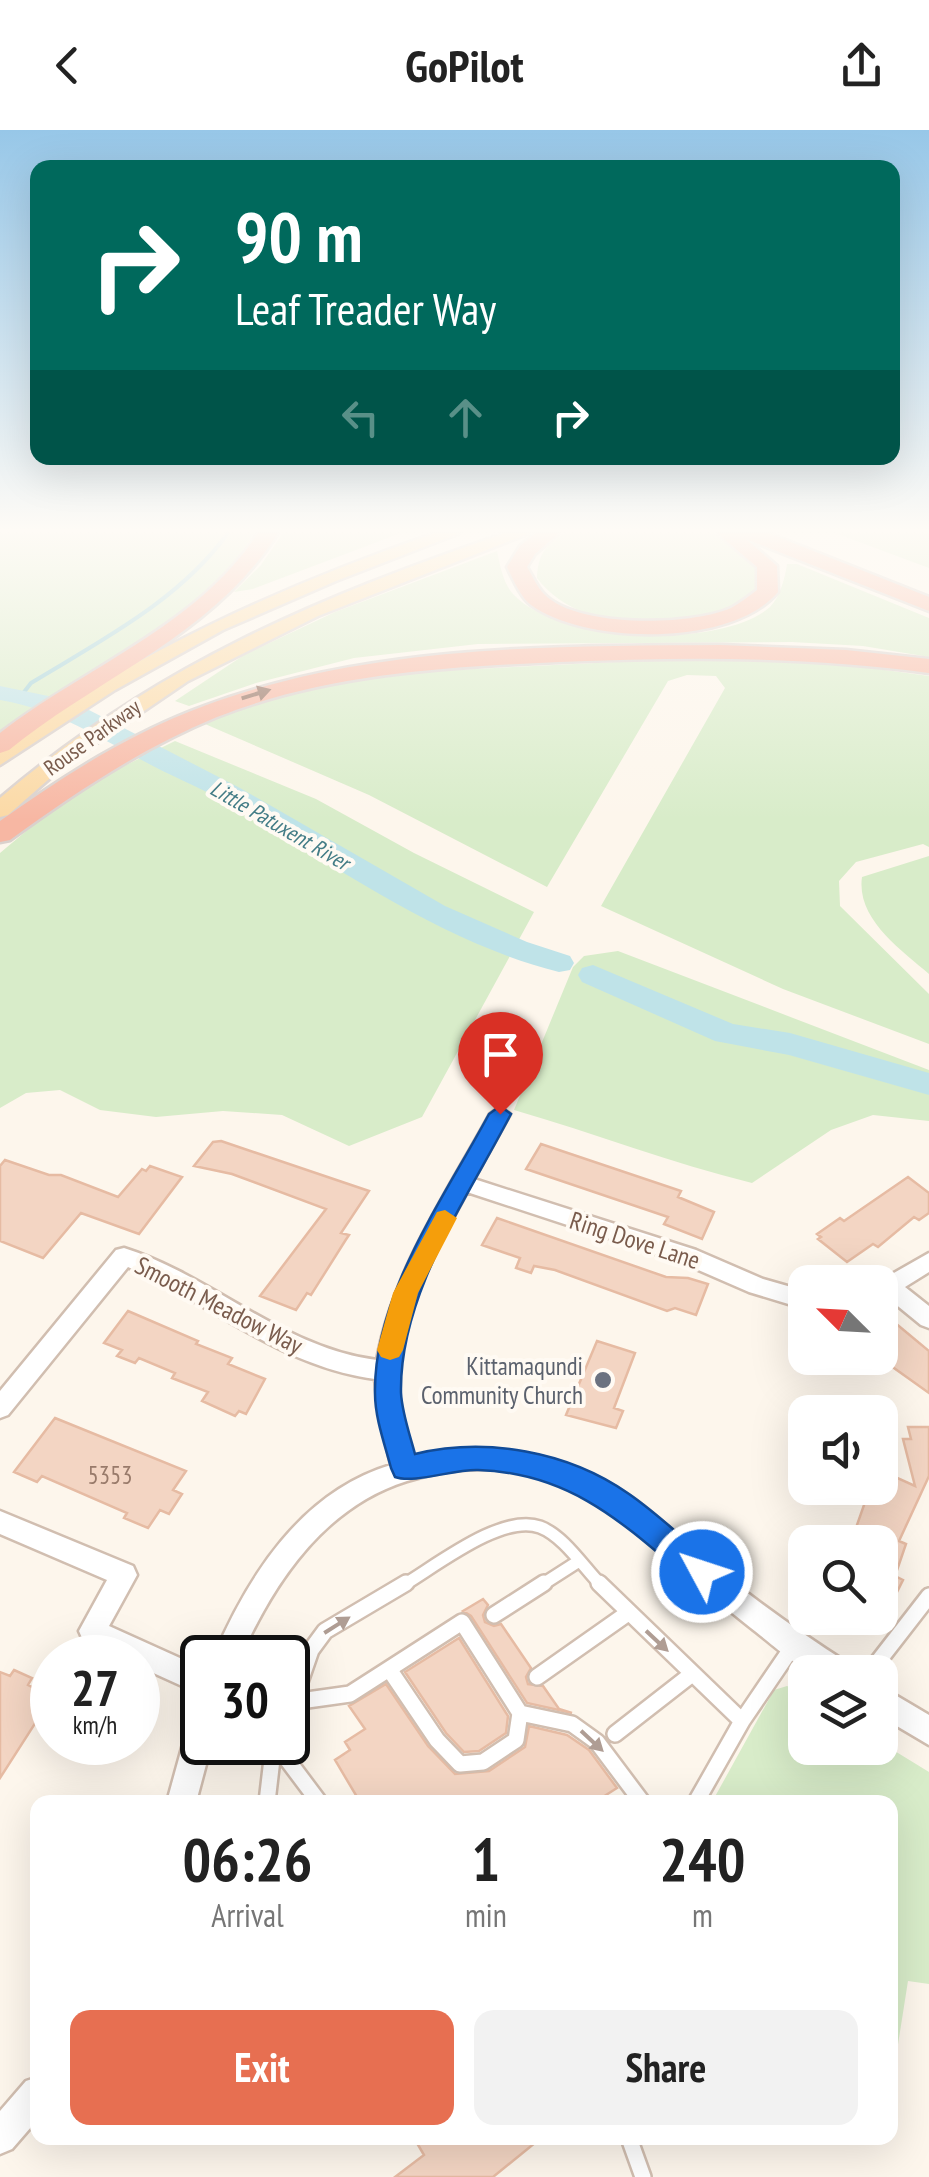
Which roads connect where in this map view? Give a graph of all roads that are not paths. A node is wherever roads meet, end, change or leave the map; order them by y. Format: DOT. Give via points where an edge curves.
graph roads {
  1 [pos="172,629"];
  2 [pos="210,629"];
  3 [pos="270,629"];
  4 [pos="929,666"];
  5 [pos="89,687"];
  6 [pos="33,726"];
  7 [pos="0,744"];
  8 [pos="0,758"];
  9 [pos="0,810"];
  10 [pos="0,834"];
  11 [pos="500,1114"];
  12 [pos="464,1183"];
  13 [pos="929,1261"];
  14 [pos="898,1281"];
  15 [pos="788,1295"];
  16 [pos="898,1299"];
  17 [pos="929,1319"];
  18 [pos="387,1371"];
  19 [pos="0,1408"];
  20 [pos="404,1468"];
  21 [pos="0,1522"];
  22 [pos="578,1561"];
  23 [pos="929,1596"];
  24 [pos="628,1613"];
  25 [pos="494,1615"];
  26 [pos="237,1635"];
  27 [pos="794,1645"];
  28 [pos="310,1650"];
  29 [pos="810,1655"];
  30 [pos="881,1655"];
  31 [pos="388,1667"];
  32 [pos="180,1672"];
  33 [pos="692,1674"];
  34 [pos="537,1677"];
  35 [pos="310,1701"];
  36 [pos="898,1711"];
  37 [pos="520,1713"];
  38 [pos="742,1722"];
  39 [pos="929,1731"];
  40 [pos="615,1734"];
  41 [pos="191,1765"];
  42 [pos="183,1795"];
  43 [pos="268,1795"];
  44 [pos="315,1795"];
  45 [pos="637,1795"];
  46 [pos="700,1795"];
  47 [pos="30,2102"];
  48 [pos="0,2137"];
  49 [pos="632,2145"];
  50 [pos="643,2177"];
  1 -- 5 [label="highway"];
  2 -- 5 [label="main road, Rouse Parkway"];
  3 -- 9 [label="main road, Rouse Parkway" via="130,708"];
  10 -- 4 [label="highway, one-way" via="106,760 165,729 292,684 366,669 456,659 756,651"];
  5 -- 6 [label="highway"];
  6 -- 7 [label="highway"];
  6 -- 8 [label="main road, Rouse Parkway"];
  11 -- 12 [label="street"];
  12 -- 15 [label="street, Ring Dove Lane"];
  12 -- 18 [label="street" via="406,1293"];
  13 -- 14 [label="street"];
  16 -- 17 [label="street"];
  18 -- 19 [label="street, Smooth Meadow Way" via="284,1341 124,1256"];
  18 -- 20 [label="street"];
  20 -- 26 [label="street" via="336,1502 311,1524 254,1597"];
  20 -- 27 [label="street" via="442,1460 515,1460 586,1483"];
  21 -- 32 [label="street" via="124,1576 92,1632"];
  22 -- 24 [label="lane"];
  22 -- 25 [label="lane"];
  28 -- 22 [label="lane, one-way" via="325,1631 508,1524 538,1526"];
  23 -- 30 [label="lane"];
  24 -- 33 [label="lane, one-way"];
  24 -- 34 [label="lane"];
  27 -- 29 [label="street"];
  27 -- 38 [label="lane"];
  31 -- 35 [label="lane" via="350,1694"];
  31 -- 37 [label="lane" via="462,1622"];
  31 -- 37 [label="lane" via="460,1764 483,1762 516,1740"];
  33 -- 38 [label="lane"];
  33 -- 40 [label="lane"];
  36 -- 39 [label="street"];
  37 -- 45 [label="lane, one-way" via="572,1724 596,1742"];
  38 -- 46 [label="lane"];
  41 -- 42 [label="street"];
  43 -- 44 [label="lane" via="274,1742"];
  47 -- 48 [label="street"];
  49 -- 50 [label="lane"];
}
